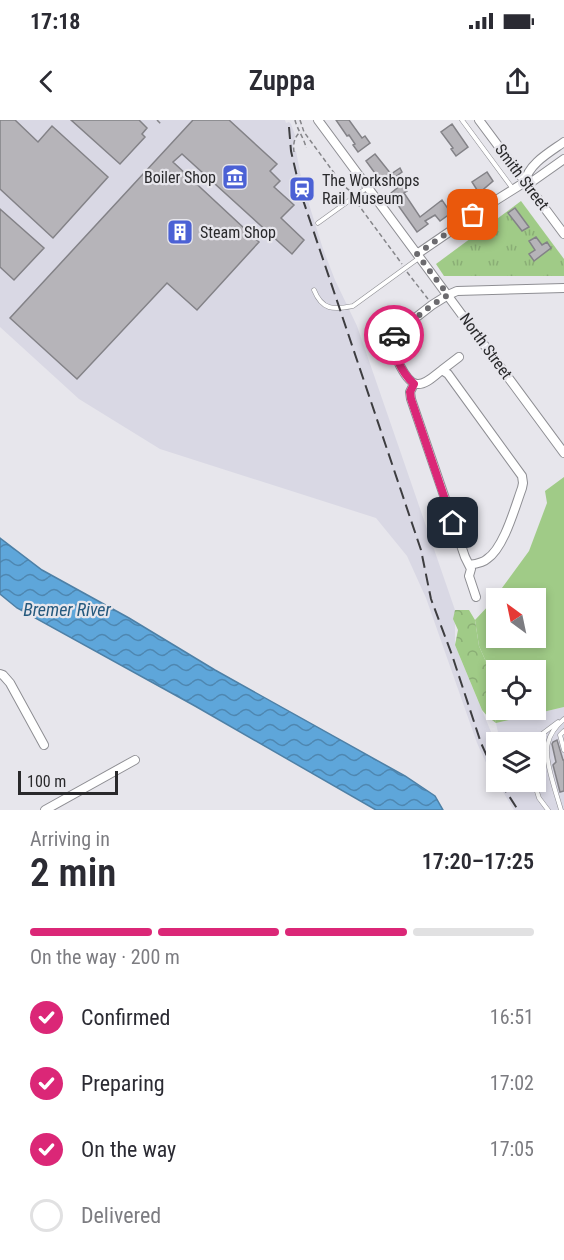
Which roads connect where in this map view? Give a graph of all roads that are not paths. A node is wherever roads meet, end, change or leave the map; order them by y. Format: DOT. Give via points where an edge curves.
graph roads {
  1 [pos="462,120"];
  2 [pos="479,120"];
  3 [pos="317,121"];
  4 [pos="564,142"];
  5 [pos="564,159"];
  6 [pos="525,182"];
  7 [pos="368,187"];
  8 [pos="513,189"];
  9 [pos="318,223"];
  10 [pos="564,234"];
  11 [pos="418,256"];
  12 [pos="564,288"];
  13 [pos="314,290"];
  14 [pos="448,295"];
  15 [pos="459,357"];
  16 [pos="442,370"];
  17 [pos="414,384"];
  18 [pos="564,453"];
  19 [pos="470,565"];
  20 [pos="476,597"];
  21 [pos="2,674"];
  22 [pos="564,718"];
  23 [pos="564,731"];
  24 [pos="544,732"];
  25 [pos="44,745"];
  26 [pos="564,750"];
  27 [pos="135,760"];
  28 [pos="537,792"];
  29 [pos="45,810"];
  30 [pos="548,810"];
  31 [pos="561,810"];
  1 -- 8 [label="lane, Smith Street"];
  2 -- 6 [label="street, Smith Street"];
  3 -- 7 [label="street, North Street"];
  4 -- 6 [label="street" via="526,173"];
  5 -- 6 [label="street" via="533,181"];
  6 -- 8 [label="street"];
  6 -- 10 [label="street, Smith Street"];
  7 -- 9 [label="lane"];
  7 -- 11 [label="street, North Street"];
  8 -- 11 [label="street"];
  11 -- 13 [label="lane" via="356,305 326,306"];
  11 -- 14 [label="street, North Street"];
  12 -- 14 [label="street" via="462,291"];
  14 -- 17 [label="street" via="392,338 400,368"];
  14 -- 18 [label="street, North Street"];
  15 -- 16 [label="street"];
  16 -- 17 [label="street" via="422,384"];
  16 -- 19 [label="street" via="524,480 501,542 485,561"];
  17 -- 19 [label="street" via="411,399"];
  19 -- 20 [label="street"];
  21 -- 25 [label="street"];
  22 -- 24 [label="lane"];
  22 -- 31 [label="lane" via="547,748"];
  23 -- 26 [label="lane" via="560,735"];
  27 -- 29 [label="street"];
  28 -- 30 [label="lane"];
}
